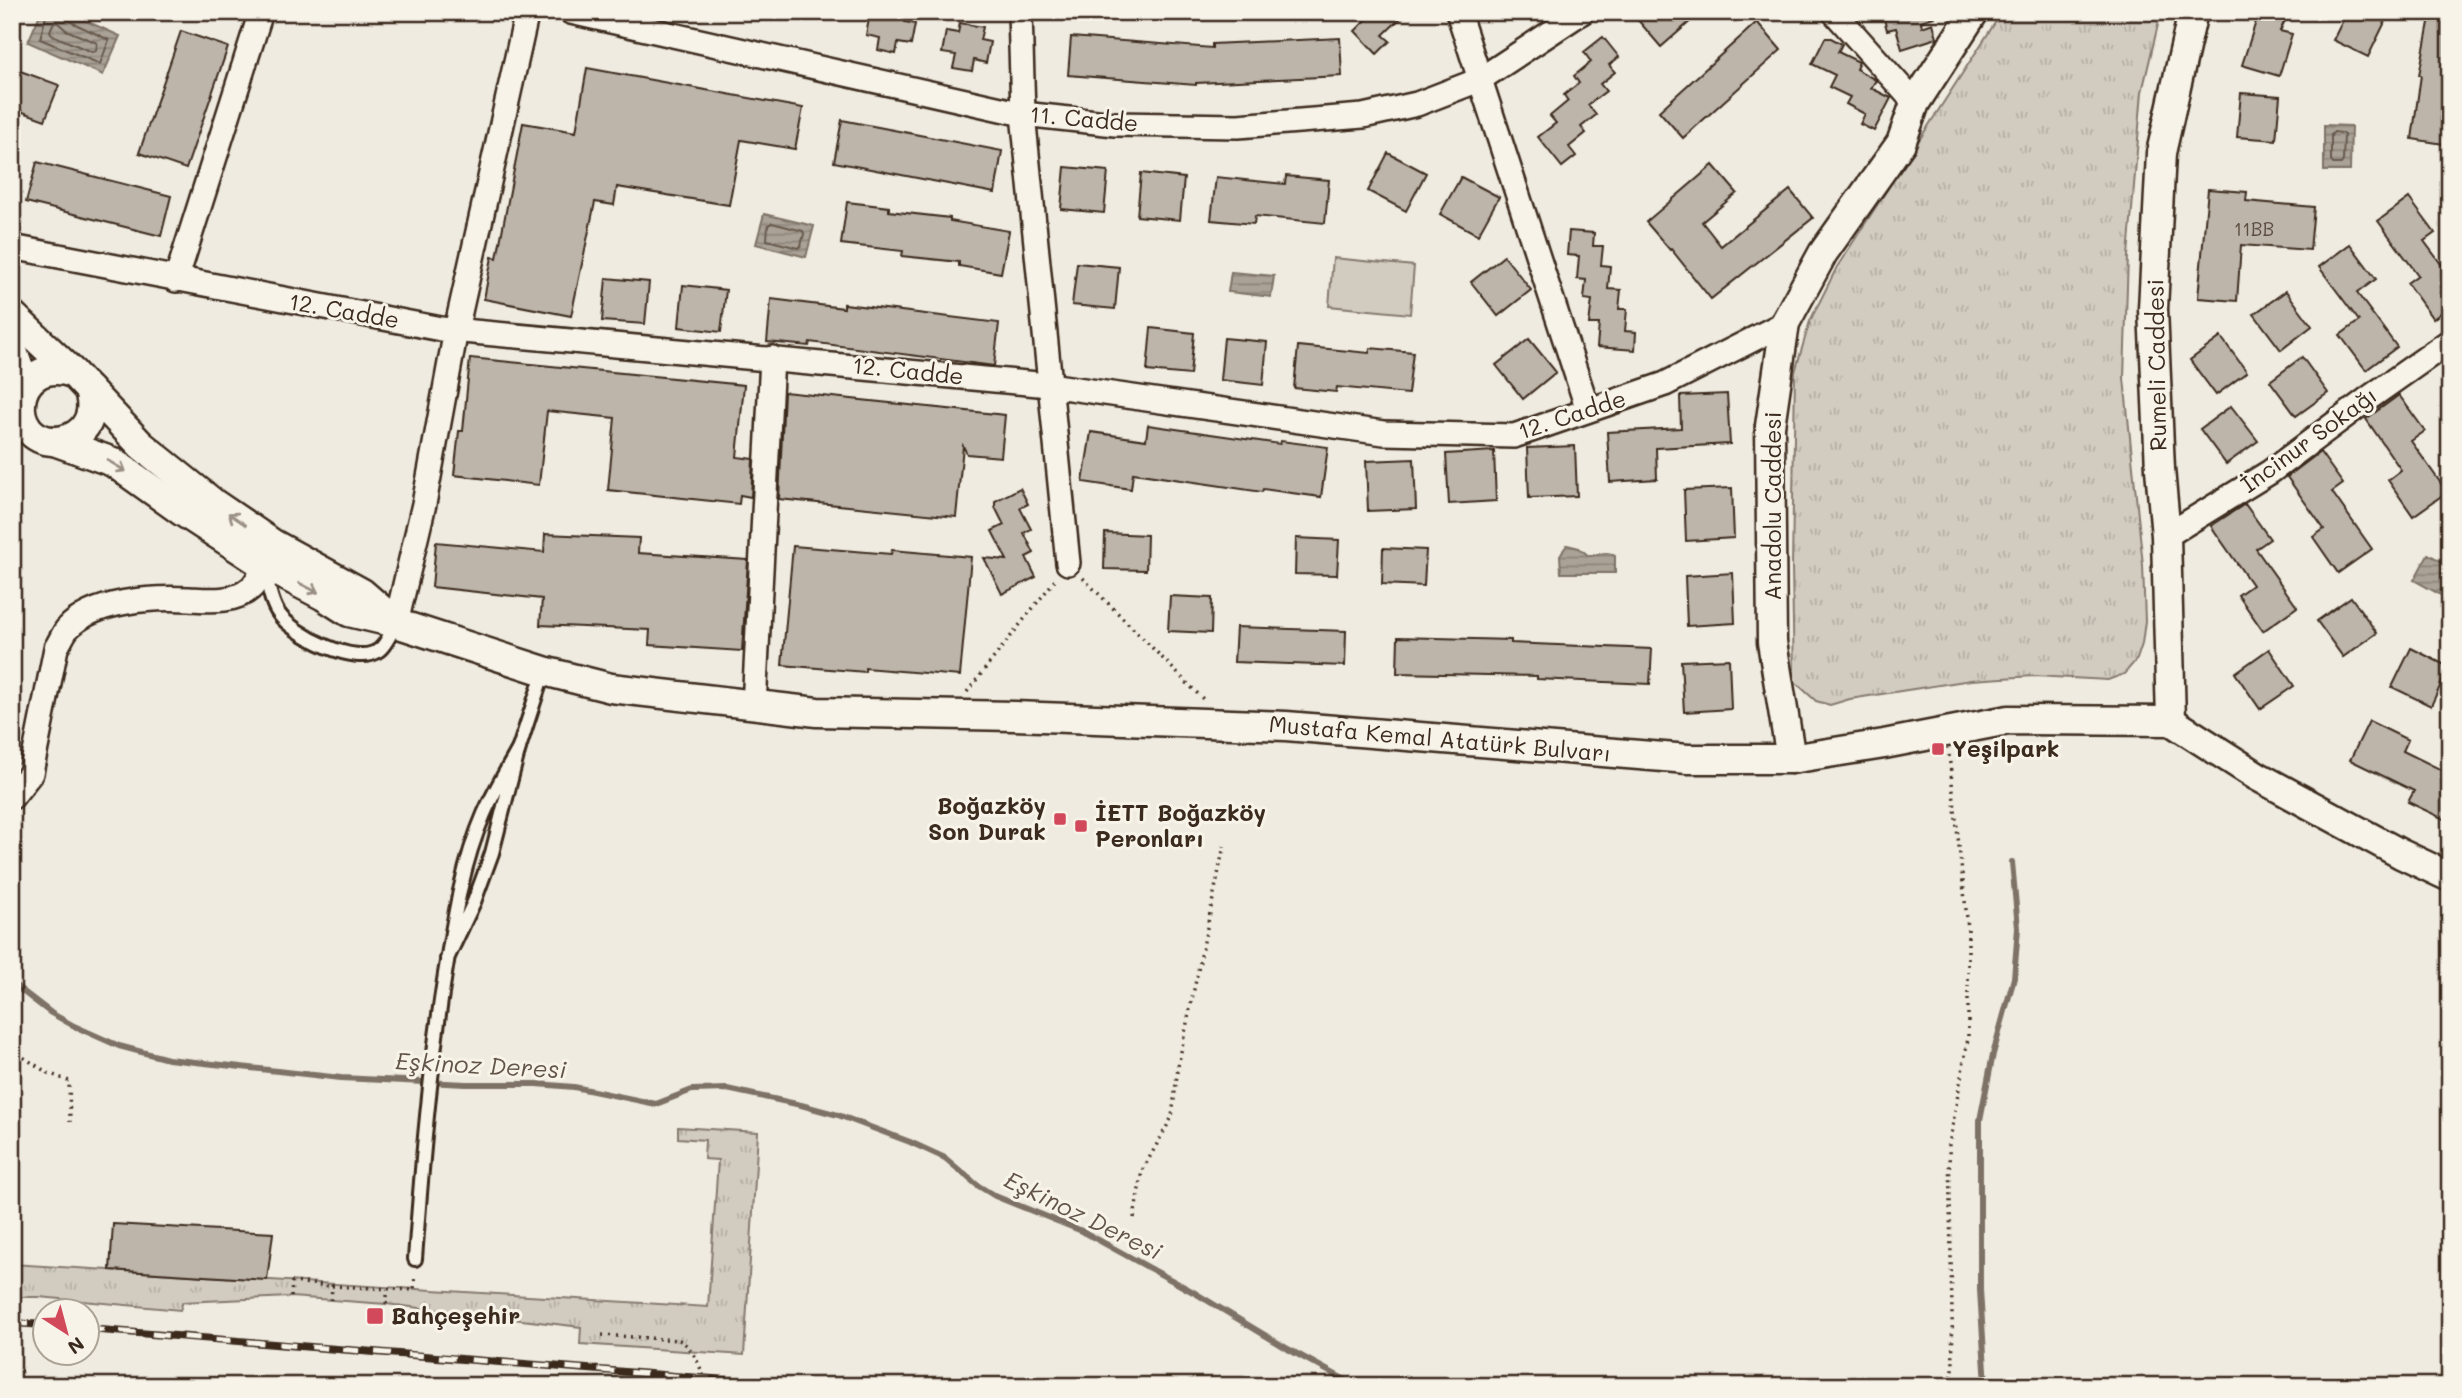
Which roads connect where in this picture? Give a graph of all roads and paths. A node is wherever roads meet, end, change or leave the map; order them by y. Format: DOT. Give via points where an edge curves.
graph roads {
  1 [pos="261,12"];
  2 [pos="527,12"];
  3 [pos="571,12"];
  4 [pos="1020,12"];
  5 [pos="1458,12"];
  6 [pos="1582,12"];
  7 [pos="1834,12"];
  8 [pos="1974,12"];
  9 [pos="2193,12"];
  10 [pos="1479,80"];
  11 [pos="1915,103"];
  12 [pos="1023,114"];
  13 [pos="12,247"];
  14 [pos="176,280"];
  15 [pos="12,315"];
  16 [pos="1785,323"];
  17 [pos="456,330"];
  18 [pos="2450,341"];
  19 [pos="12,348"];
  20 [pos="772,358"];
  21 [pos="81,381"];
  22 [pos="1049,385"];
  23 [pos="19,396"];
  24 [pos="1588,410"];
  25 [pos="48,440"];
  26 [pos="12,441"];
  27 [pos="2166,536"];
  28 [pos="268,554"];
  29 [pos="1068,563"];
  30 [pos="396,623"];
  31 [pos="544,671"];
  32 [pos="754,706"];
  33 [pos="948,716"];
  34 [pos="2171,721"];
  35 [pos="1227,724"];
  36 [pos="1947,732"];
  37 [pos="519,748"];
  38 [pos="1791,759"];
  39 [pos="12,797"];
  40 [pos="1224,846"];
  41 [pos="2450,877"];
  42 [pos="447,960"];
  43 [pos="12,1050"];
  44 [pos="70,1122"];
  45 [pos="1134,1217"];
  46 [pos="415,1259"];
  47 [pos="332,1286"];
  48 [pos="388,1289"];
  49 [pos="291,1297"];
  50 [pos="331,1300"];
  51 [pos="386,1304"];
  52 [pos="602,1335"];
  53 [pos="706,1386"];
  54 [pos="1950,1386"];
  1 -- 14 [label="street"];
  2 -- 17 [label="street"];
  3 -- 12 [label="street, 11. Cadde"];
  4 -- 12 [label="street"];
  5 -- 10 [label="street"];
  6 -- 10 [label="street, 11. Cadde"];
  7 -- 11 [label="street"];
  8 -- 11 [label="street, Anadolu Caddesi"];
  9 -- 27 [label="street, Rumeli Caddesi" via="2161,153 2153,309"];
  10 -- 12 [label="street, 11. Cadde" via="1417,104 1363,116 1301,122 1115,124"];
  10 -- 24 [label="street"];
  11 -- 16 [label="street, Anadolu Caddesi" via="1901,143 1823,253"];
  12 -- 22 [label="street"];
  13 -- 14 [label="street, 12. Cadde"];
  14 -- 17 [label="street, 12. Cadde"];
  15 -- 21 [label="street, Mustafa Kemal Atatürk Bulvarı"];
  16 -- 24 [label="street, 12. Cadde" via="1665,384"];
  16 -- 38 [label="street, Anadolu Caddesi" via="1770,426 1772,642"];
  17 -- 20 [label="street, 12. Cadde"];
  17 -- 30 [label="street" via="424,504"];
  18 -- 27 [label="street, İncinur Sokağı" via="2270,472"];
  19 -- 23 [label="street"];
  20 -- 22 [label="street, 12. Cadde"];
  20 -- 32 [label="street"];
  21 -- 23 [label="street" via="51,369 32,379"];
  21 -- 25 [label="street" via="93,402 86,426 66,440"];
  28 -- 21 [label="street, Mustafa Kemal Atatürk Bulvarı, one-way" via="141,445"];
  22 -- 24 [label="street, 12. Cadde" via="1384,433 1514,436"];
  22 -- 29 [label="street"];
  23 -- 25 [label="street" via="20,411 30,430"];
  25 -- 26 [label="street"];
  25 -- 28 [label="street, Mustafa Kemal Atatürk Bulvarı, one-way" via="113,462 183,512"];
  27 -- 34 [label="street, Rumeli Caddesi"];
  28 -- 30 [label="street, Mustafa Kemal Atatürk Bulvarı" via="362,593"];
  28 -- 30 [label="lane" via="276,611 319,643 365,656 380,650"];
  28 -- 39 [label="street" via="253,587 237,597 142,599 81,618 67,630 56,648 31,773"];
  29 -- 33 [label="path"];
  29 -- 35 [label="path"];
  30 -- 31 [label="street, Mustafa Kemal Atatürk Bulvarı"];
  31 -- 32 [label="street, Mustafa Kemal Atatürk Bulvarı" via="611,688"];
  31 -- 37 [label="lane"];
  32 -- 33 [label="street, Mustafa Kemal Atatürk Bulvarı"];
  33 -- 35 [label="street, Mustafa Kemal Atatürk Bulvarı"];
  34 -- 36 [label="street, Mustafa Kemal Atatürk Bulvarı" via="2008,720"];
  34 -- 41 [label="street" via="2257,776"];
  35 -- 38 [label="street, Mustafa Kemal Atatürk Bulvarı" via="1688,759"];
  36 -- 38 [label="street, Mustafa Kemal Atatürk Bulvarı"];
  36 -- 54 [label="path" via="1968,928 1968,1038 1949,1145"];
  37 -- 42 [label="lane" via="492,853"];
  37 -- 42 [label="lane" via="484,813 472,847 457,898"];
  40 -- 45 [label="path" via="1178,1066 1172,1117 1142,1171"];
  42 -- 46 [label="lane" via="426,1105"];
  43 -- 44 [label="path" via="69,1081"];
  46 -- 48 [label="path" via="414,1290"];
  47 -- 48 [label="path"];
  47 -- 49 [label="path" via="292,1282"];
  47 -- 50 [label="path"];
  48 -- 51 [label="path"];
  52 -- 53 [label="path" via="679,1340 687,1344 699,1364"];
}
